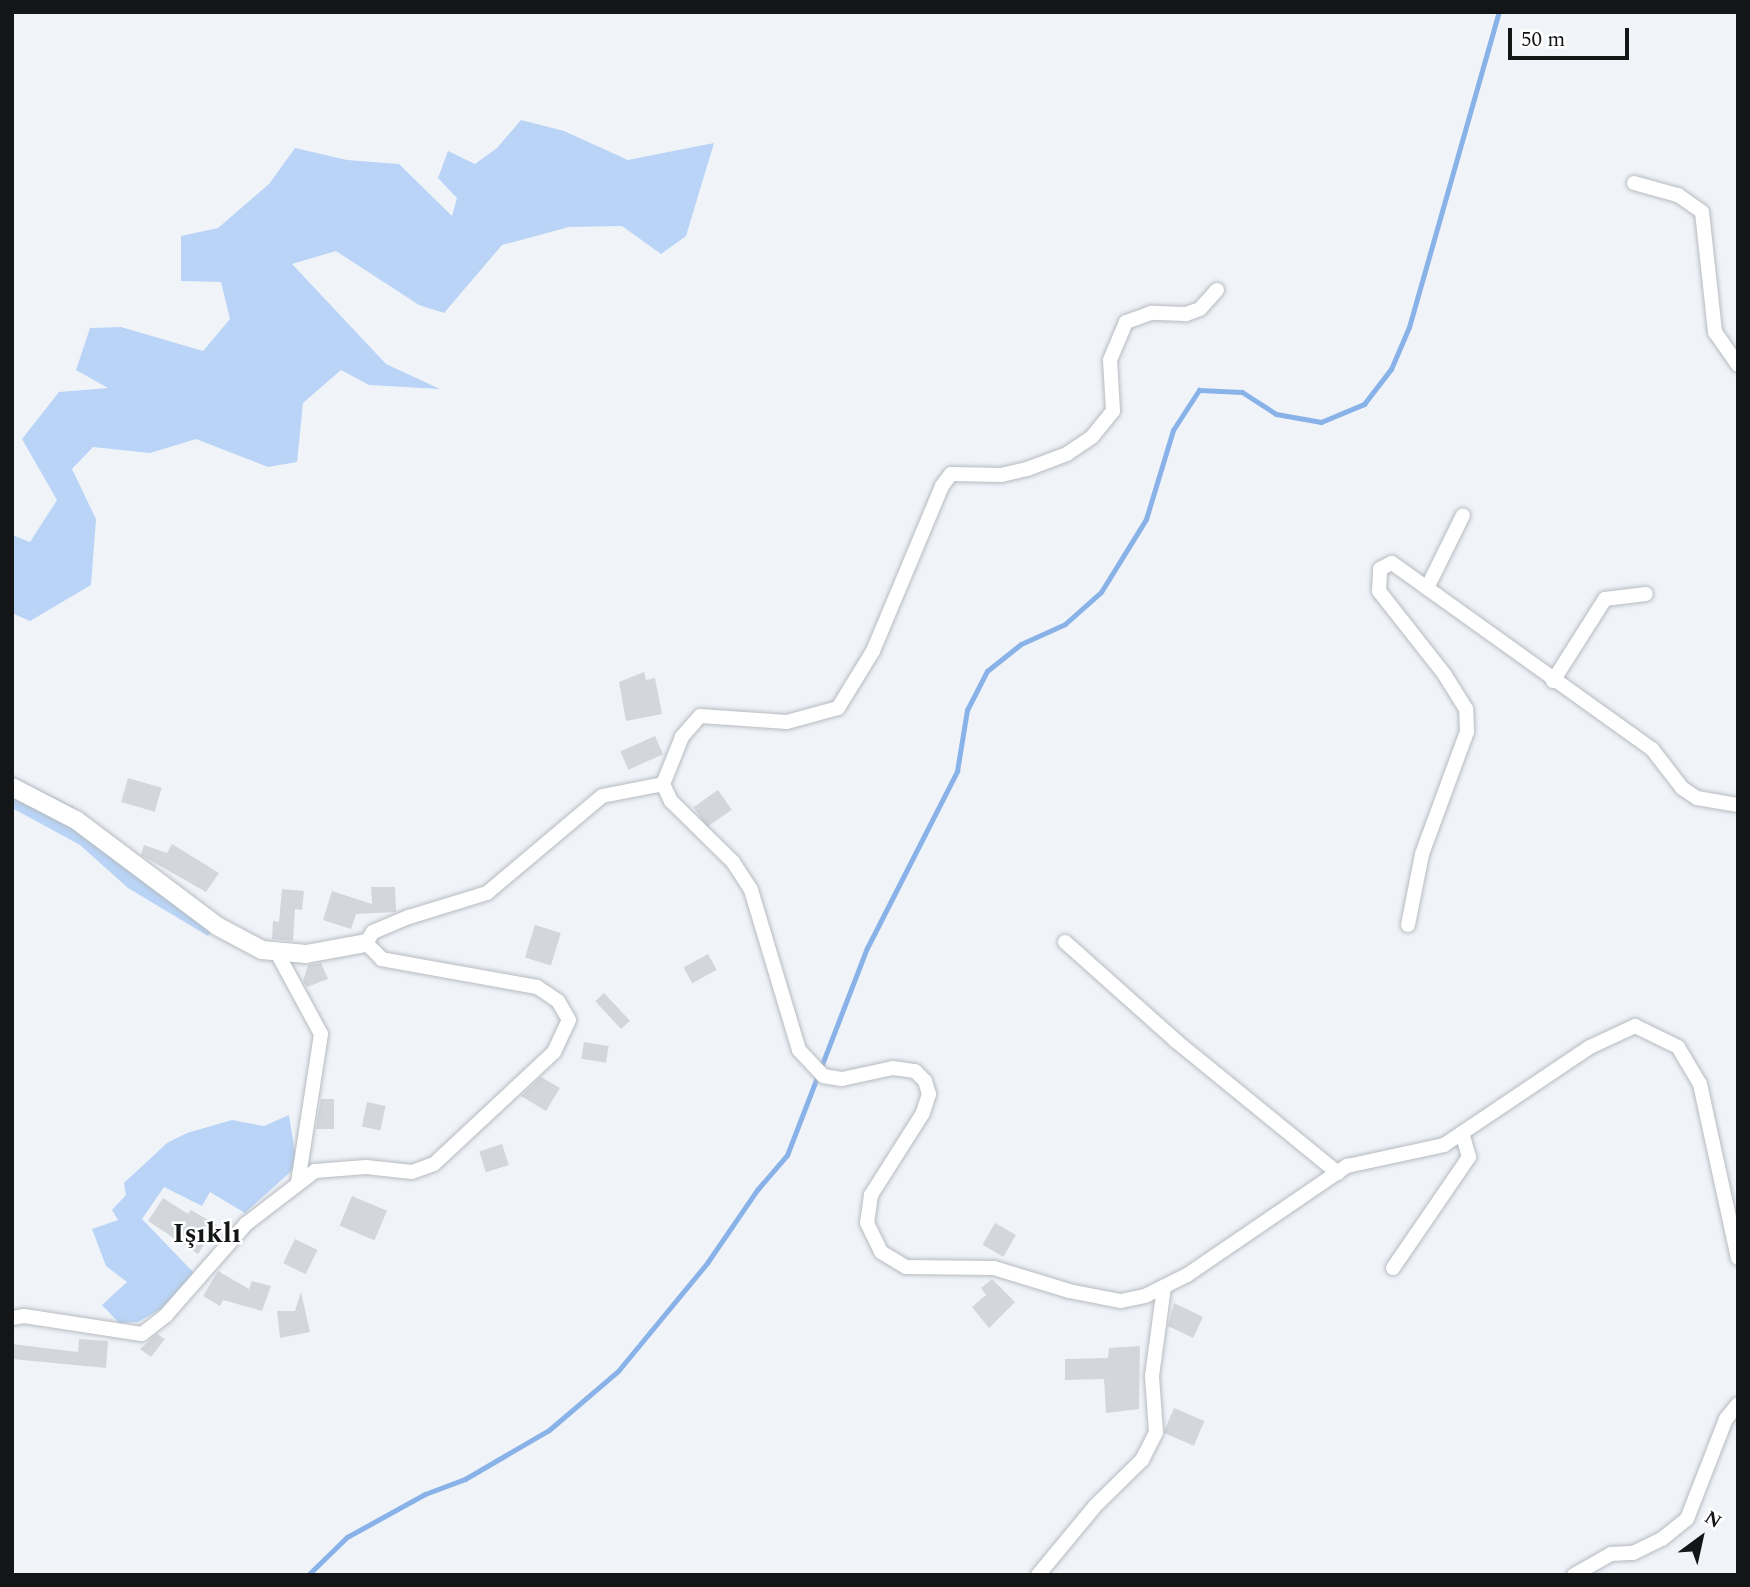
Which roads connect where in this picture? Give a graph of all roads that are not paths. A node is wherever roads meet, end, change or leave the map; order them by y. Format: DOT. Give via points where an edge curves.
graph roads {
  1 [pos="1634,183"];
  2 [pos="1217,290"];
  3 [pos="1738,365"];
  4 [pos="1463,515"];
  5 [pos="1427,588"];
  6 [pos="1646,594"];
  7 [pos="1553,681"];
  8 [pos="663,784"];
  9 [pos="12,787"];
  10 [pos="1738,805"];
  11 [pos="1408,925"];
  12 [pos="1065,942"];
  13 [pos="366,943"];
  14 [pos="276,951"];
  15 [pos="1462,1133"];
  16 [pos="1338,1173"];
  17 [pos="298,1182"];
  18 [pos="1738,1258"];
  19 [pos="1393,1268"];
  20 [pos="1164,1287"];
  21 [pos="12,1318"];
  22 [pos="1738,1404"];
  23 [pos="1038,1575"];
  24 [pos="1574,1575"];
  1 -- 3 [label="street" via="1678,195 1702,212 1714,332"];
  2 -- 8 [label="street" via="1193,312 1151,313 1126,322 1110,360 1113,411 1092,437 1067,454 1027,469 1000,475 951,474 873,651 838,708 787,722 700,716 682,737"];
  4 -- 5 [label="street"];
  5 -- 7 [label="street"];
  5 -- 11 [label="street" via="1392,563 1380,569 1379,591 1445,675 1465,709 1466,732 1422,854"];
  6 -- 7 [label="street" via="1605,599"];
  7 -- 10 [label="street" via="1652,749 1682,788 1697,798"];
  8 -- 13 [label="street" via="602,796 486,892 373,932"];
  8 -- 20 [label="street" via="671,801 733,862 751,890 799,1049 823,1076 842,1079 893,1068 915,1071 925,1081 929,1094 923,1113 872,1195 867,1223 881,1252 906,1267 994,1268 1121,1301"];
  9 -- 14 [label="street" via="76,820 217,926 262,950"];
  12 -- 16 [label="street" via="1176,1041"];
  13 -- 14 [label="street" via="306,954"];
  13 -- 17 [label="street" via="382,959 537,987 558,1001 569,1020 554,1052 434,1164 412,1172 366,1167 315,1171"];
  14 -- 17 [label="street" via="321,1034"];
  15 -- 16 [label="street" via="1444,1145 1368,1161"];
  15 -- 18 [label="street" via="1590,1047 1635,1026 1646,1029 1678,1047 1700,1084"];
  15 -- 19 [label="street" via="1469,1157"];
  16 -- 20 [label="street"];
  17 -- 21 [label="street" via="246,1224 166,1315 142,1334"];
  20 -- 23 [label="street" via="1152,1376 1156,1432 1142,1460 1095,1506"];
  22 -- 24 [label="street" via="1726,1419 1687,1519 1662,1539 1633,1553 1611,1554"];
}
